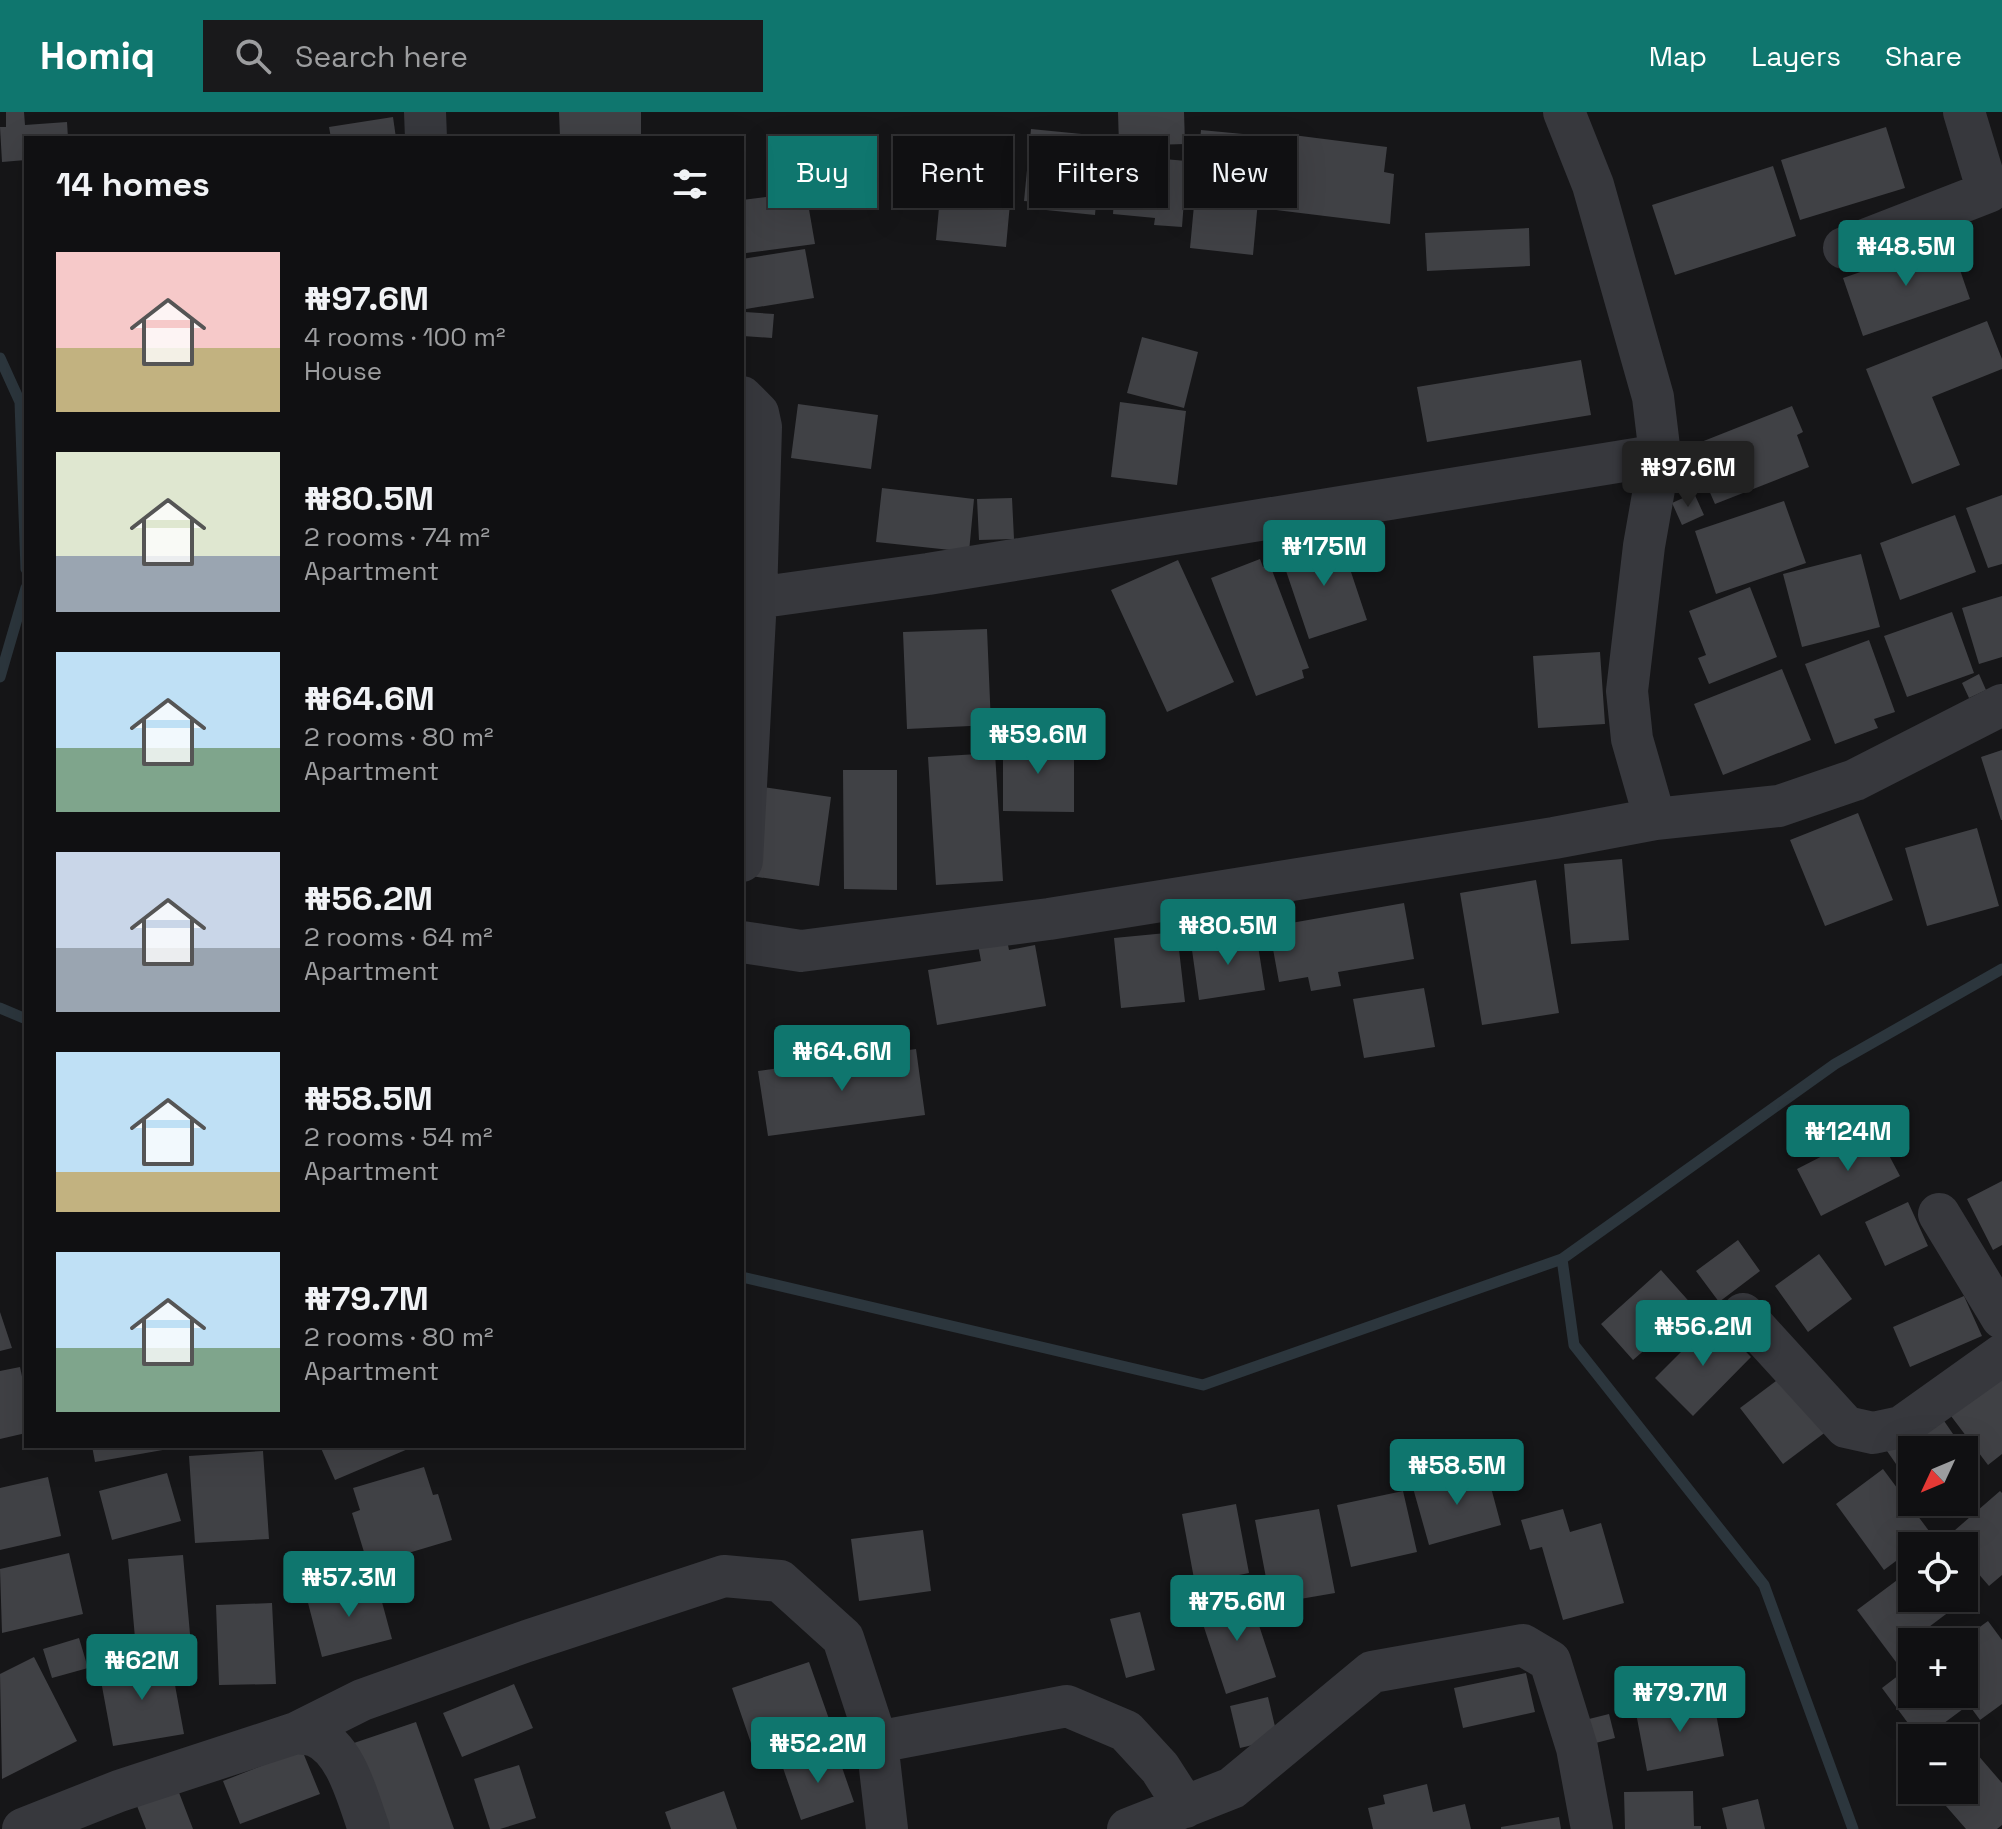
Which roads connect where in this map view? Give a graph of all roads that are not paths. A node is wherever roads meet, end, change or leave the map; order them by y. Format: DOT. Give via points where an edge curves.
graph roads {
  1 [pos="425,112"];
  2 [pos="1564,112"];
  3 [pos="1964,112"];
  4 [pos="426,136"];
  5 [pos="1995,206"];
  6 [pos="1844,248"];
  7 [pos="744,399"];
  8 [pos="1660,455"];
  9 [pos="756,598"];
  10 [pos="2002,705"];
  11 [pos="1655,819"];
  12 [pos="744,823"];
  13 [pos="744,942"];
  14 [pos="1939,1214"];
  15 [pos="1743,1314"];
  16 [pos="2002,1318"];
  17 [pos="2002,1355"];
  18 [pos="296,1733"];
  19 [pos="877,1742"];
  20 [pos="1185,1807"];
  21 [pos="23,1829"];
  22 [pos="369,1829"];
  23 [pos="887,1829"];
  24 [pos="1128,1829"];
  25 [pos="1592,1829"];
  1 -- 4 [label="street"];
  2 -- 8 [label="street" via="1593,185 1653,397"];
  3 -- 5 [label="street"];
  5 -- 6 [label="street"];
  7 -- 9 [label="street" via="758,413 761,427"];
  8 -- 9 [label="street"];
  8 -- 11 [label="street" via="1627,691 1632,739"];
  9 -- 12 [label="street"];
  10 -- 11 [label="street" via="1855,780 1779,806"];
  11 -- 13 [label="street" via="1049,919 801,951"];
  14 -- 16 [label="street"];
  15 -- 17 [label="street" via="1846,1427 1873,1433 1901,1427"];
  18 -- 19 [label="street" via="362,1700 724,1576 780,1581 843,1638"];
  18 -- 21 [label="street" via="119,1791"];
  18 -- 22 [label="street" via="316,1737 336,1753"];
  19 -- 20 [label="street" via="1067,1706 1126,1731 1160,1768"];
  19 -- 23 [label="street"];
  20 -- 24 [label="street"];
  20 -- 25 [label="street" via="1232,1788 1372,1672 1523,1645 1550,1661 1577,1748"];
}
